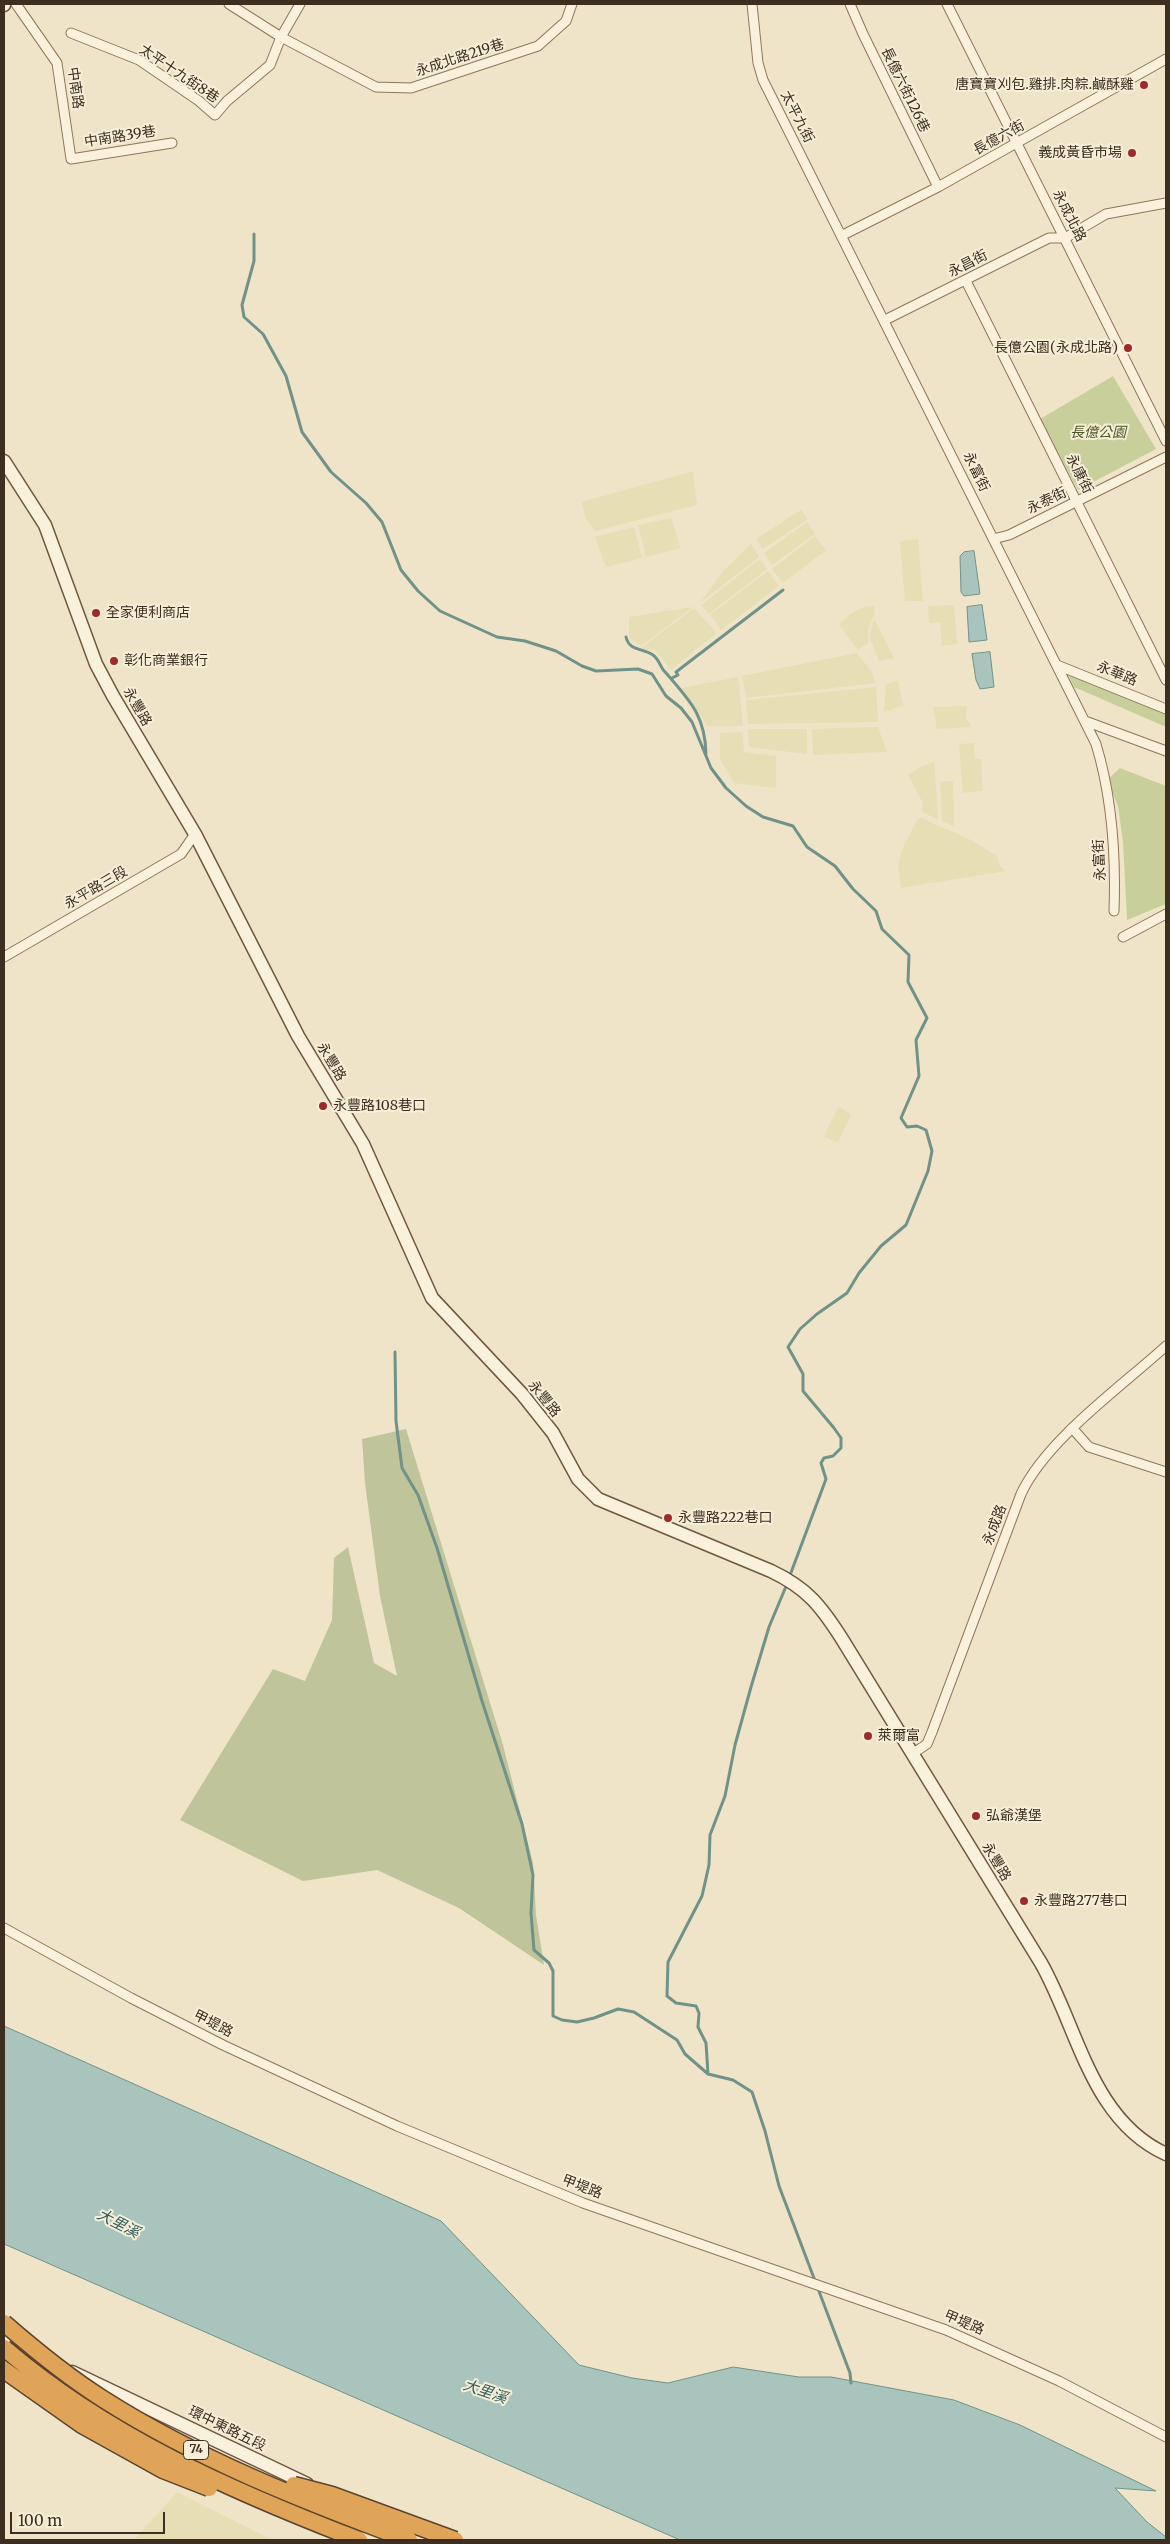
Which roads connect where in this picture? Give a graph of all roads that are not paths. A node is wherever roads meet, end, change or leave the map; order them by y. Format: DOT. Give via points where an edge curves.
graph roads {
  1 [pos="16,4"];
  2 [pos="229,4"];
  3 [pos="300,4"];
  4 [pos="572,4"];
  5 [pos="752,4"];
  6 [pos="850,4"];
  7 [pos="947,4"];
  8 [pos="71,32"];
  9 [pos="281,37"];
  10 [pos="1166,59"];
  11 [pos="172,143"];
  12 [pos="1018,144"];
  13 [pos="71,159"];
  14 [pos="938,187"];
  15 [pos="1166,203"];
  16 [pos="842,236"];
  17 [pos="1065,238"];
  18 [pos="966,281"];
  19 [pos="885,320"];
  20 [pos="1166,441"];
  21 [pos="1166,457"];
  22 [pos="4,461"];
  23 [pos="1077,502"];
  24 [pos="993,539"];
  25 [pos="1057,666"];
  26 [pos="1166,680"];
  27 [pos="1166,709"];
  28 [pos="1084,721"];
  29 [pos="1166,751"];
  30 [pos="196,834"];
  31 [pos="1114,911"];
  32 [pos="1166,914"];
  33 [pos="1123,937"];
  34 [pos="4,958"];
  35 [pos="1166,1346"];
  36 [pos="1073,1429"];
  37 [pos="1166,1472"];
  38 [pos="912,1754"];
  39 [pos="4,1928"];
  40 [pos="1166,2154"];
  41 [pos="4,2323"];
  42 [pos="4,2342"];
  43 [pos="4,2348"];
  44 [pos="34,2357"];
  45 [pos="4,2374"];
  46 [pos="10,2375"];
  47 [pos="1166,2437"];
  48 [pos="256,2480"];
  49 [pos="293,2515"];
  50 [pos="342,2540"];
  51 [pos="359,2540"];
  52 [pos="409,2540"];
  53 [pos="438,2540"];
  54 [pos="455,2540"];
  1 -- 13 [label="street, 中南路" via="57,62"];
  2 -- 9 [label="street, 永成北路219巷"];
  3 -- 9 [label="street"];
  4 -- 9 [label="street, 永成北路219巷" via="566,21 538,46 411,88 376,87"];
  5 -- 16 [label="street, 太平九街" via="761,73"];
  6 -- 14 [label="street, 長億六街126巷"];
  7 -- 12 [label="street, 永成北路"];
  8 -- 9 [label="street, 太平十九街8巷" via="139,60 215,115 270,65"];
  10 -- 12 [label="street, 長億六街"];
  11 -- 13 [label="street, 中南路39巷"];
  12 -- 14 [label="street, 長億六街"];
  12 -- 17 [label="street, 永成北路"];
  14 -- 16 [label="street, 長億六街"];
  15 -- 17 [label="street" via="1106,214"];
  16 -- 19 [label="street, 永富街"];
  17 -- 18 [label="street, 永昌街" via="1049,238"];
  17 -- 20 [label="street, 永成北路"];
  18 -- 19 [label="street, 永昌街"];
  18 -- 23 [label="street, 永康街"];
  19 -- 24 [label="street, 永富街"];
  21 -- 23 [label="street, 永泰街"];
  22 -- 30 [label="street, 永豐路" via="45,525 96,664"];
  23 -- 24 [label="street, 永泰街"];
  23 -- 26 [label="street, 永康街"];
  24 -- 25 [label="street, 永富街"];
  25 -- 27 [label="street, 永華路"];
  25 -- 28 [label="street, 永富街"];
  28 -- 29 [label="street"];
  28 -- 31 [label="street, 永富街" via="1101,761 1107,795 1114,858"];
  30 -- 34 [label="street, 永平路三段" via="181,854"];
  30 -- 38 [label="street, 永豐路" via="298,1036 363,1144 406,1243 438,1306 522,1394 553,1434 578,1479 598,1499 795,1583 825,1612"];
  32 -- 33 [label="street"];
  35 -- 36 [label="street, 永成路"];
  36 -- 37 [label="street" via="1090,1447"];
  36 -- 38 [label="street, 永成路" via="1044,1456 1027,1480 927,1744"];
  38 -- 40 [label="street, 永豐路" via="1053,1985 1090,2074 1107,2104 1141,2139"];
  39 -- 47 [label="street, 甲堤路" via="223,2045 397,2126 583,2203 912,2316 1003,2354"];
  41 -- 48 [label="highway, 74, bridge" via="102,2399"];
  42 -- 44 [label="street, 環中東路五段"];
  43 -- 49 [label="highway, 74, bridge" via="112,2427 225,2486"];
  44 -- 46 [label="street"];
  44 -- 53 [label="street, 環中東路五段" via="97,2383 375,2516"];
  45 -- 46 [label="street"];
  46 -- 49 [label="highway, bridge" via="82,2425 163,2470 231,2497"];
  46 -- 50 [label="street" via="182,2470"];
  48 -- 52 [label="highway, 74, bridge"];
  48 -- 54 [label="highway, bridge" via="282,2482 332,2495"];
  49 -- 51 [label="highway, 74, bridge"];
}
